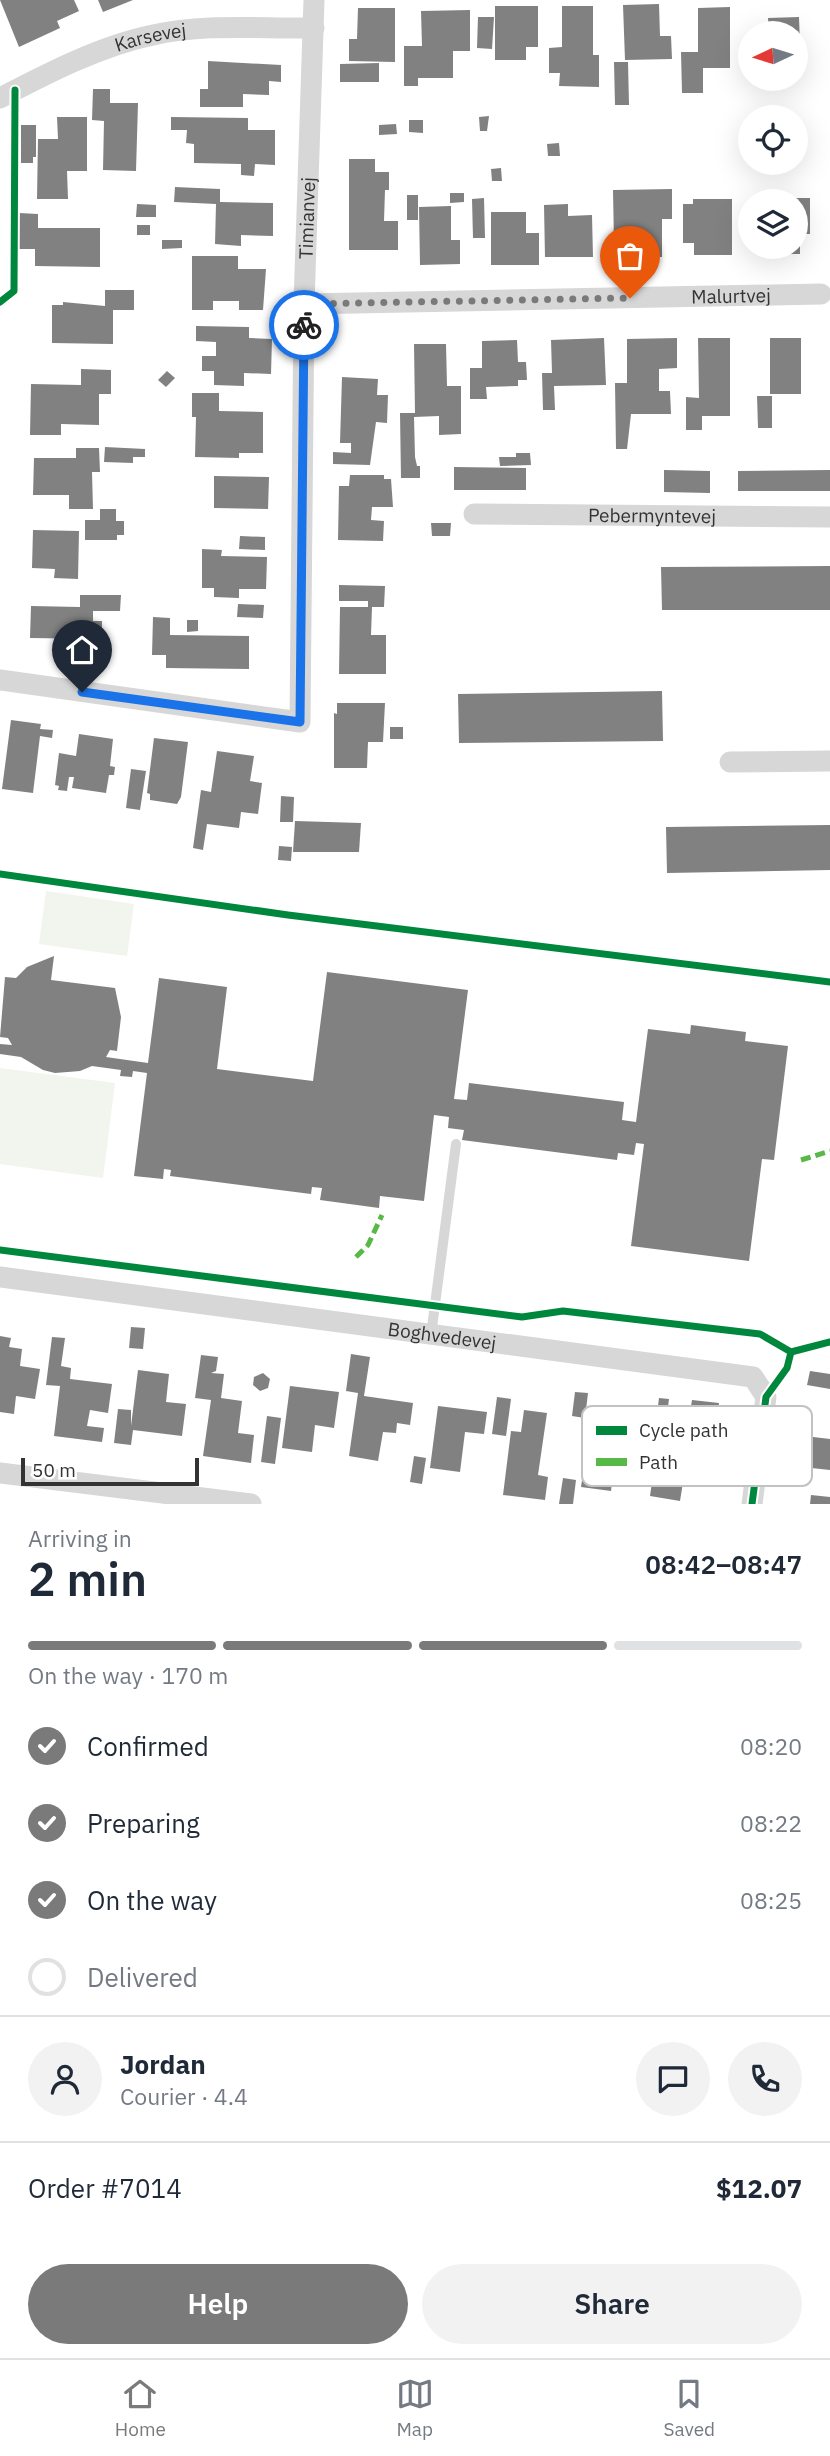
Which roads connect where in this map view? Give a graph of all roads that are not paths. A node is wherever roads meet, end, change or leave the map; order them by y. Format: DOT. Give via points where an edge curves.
graph roads {
  1 [pos="314,0"];
  2 [pos="314,28"];
  3 [pos="0,98"];
  4 [pos="821,294"];
  5 [pos="304,304"];
  6 [pos="474,514"];
  7 [pos="830,517"];
  8 [pos="0,680"];
  9 [pos="830,761"];
  10 [pos="730,762"];
  11 [pos="456,1144"];
  12 [pos="0,1278"];
  13 [pos="430,1335"];
  14 [pos="765,1406"];
  15 [pos="0,1473"];
  16 [pos="754,1486"];
  17 [pos="211,1502"];
  18 [pos="251,1504"];
  19 [pos="752,1504"];
  1 -- 2 [label="street, Timianvej"];
  2 -- 3 [label="street, Karsevej" via="193,29 154,34 113,46"];
  2 -- 5 [label="street, Timianvej"];
  4 -- 5 [label="street, Malurtvej"];
  5 -- 8 [label="street, Timianvej" via="300,722"];
  6 -- 7 [label="street, Pebermyntevej"];
  9 -- 10 [label="street"];
  11 -- 13 [label="lane"];
  12 -- 13 [label="street, Boghvedevej"];
  13 -- 14 [label="street, Boghvedevej" via="753,1377 766,1398"];
  15 -- 17 [label="street"];
  16 -- 19 [label="street, Boghvedevej"];
  17 -- 18 [label="street"];
}
